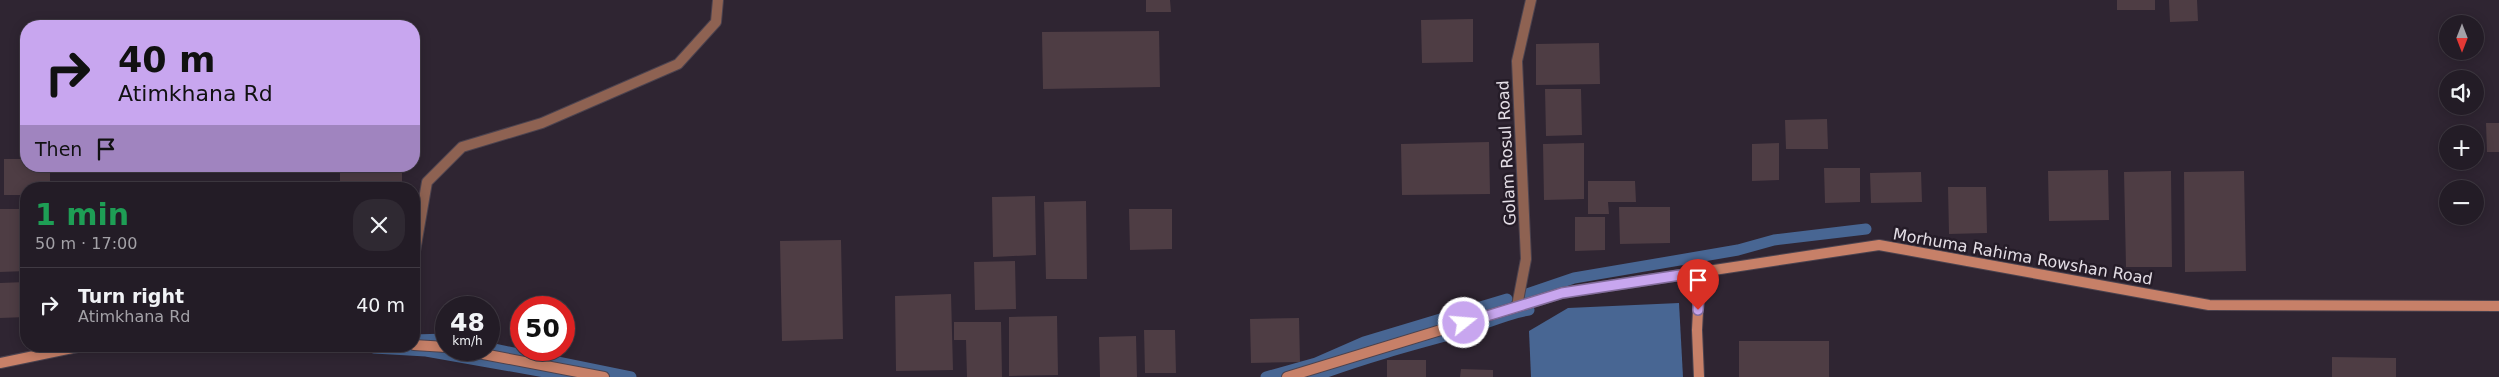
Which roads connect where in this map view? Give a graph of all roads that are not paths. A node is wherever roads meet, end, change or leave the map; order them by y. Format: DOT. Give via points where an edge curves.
graph roads {
  1 [pos="718,0"];
  2 [pos="1531,0"];
  3 [pos="420,222"];
  4 [pos="1700,272"];
  5 [pos="1517,306"];
  6 [pos="2499,306"];
  7 [pos="420,345"];
  8 [pos="435,346"];
  9 [pos="53,352"];
  10 [pos="500,357"];
  11 [pos="0,363"];
  12 [pos="604,377"];
  13 [pos="1287,377"];
  14 [pos="1699,377"];
  1 -- 3 [label="street" via="716,22 678,64 542,123 462,147 427,182"];
  2 -- 5 [label="street, Golam Rosul Road" via="1517,62 1526,258"];
  4 -- 5 [label="main road, Morhuma Rahima Rowshan Road" via="1562,293"];
  4 -- 6 [label="main road, Morhuma Rahima Rowshan Road" via="1880,245 2209,305"];
  4 -- 14 [label="main road"];
  5 -- 13 [label="main road, Morhuma Rahima Rowshan Road"];
  7 -- 8 [label="main road"];
  9 -- 11 [label="main road"];
  10 -- 12 [label="main road"];
}
